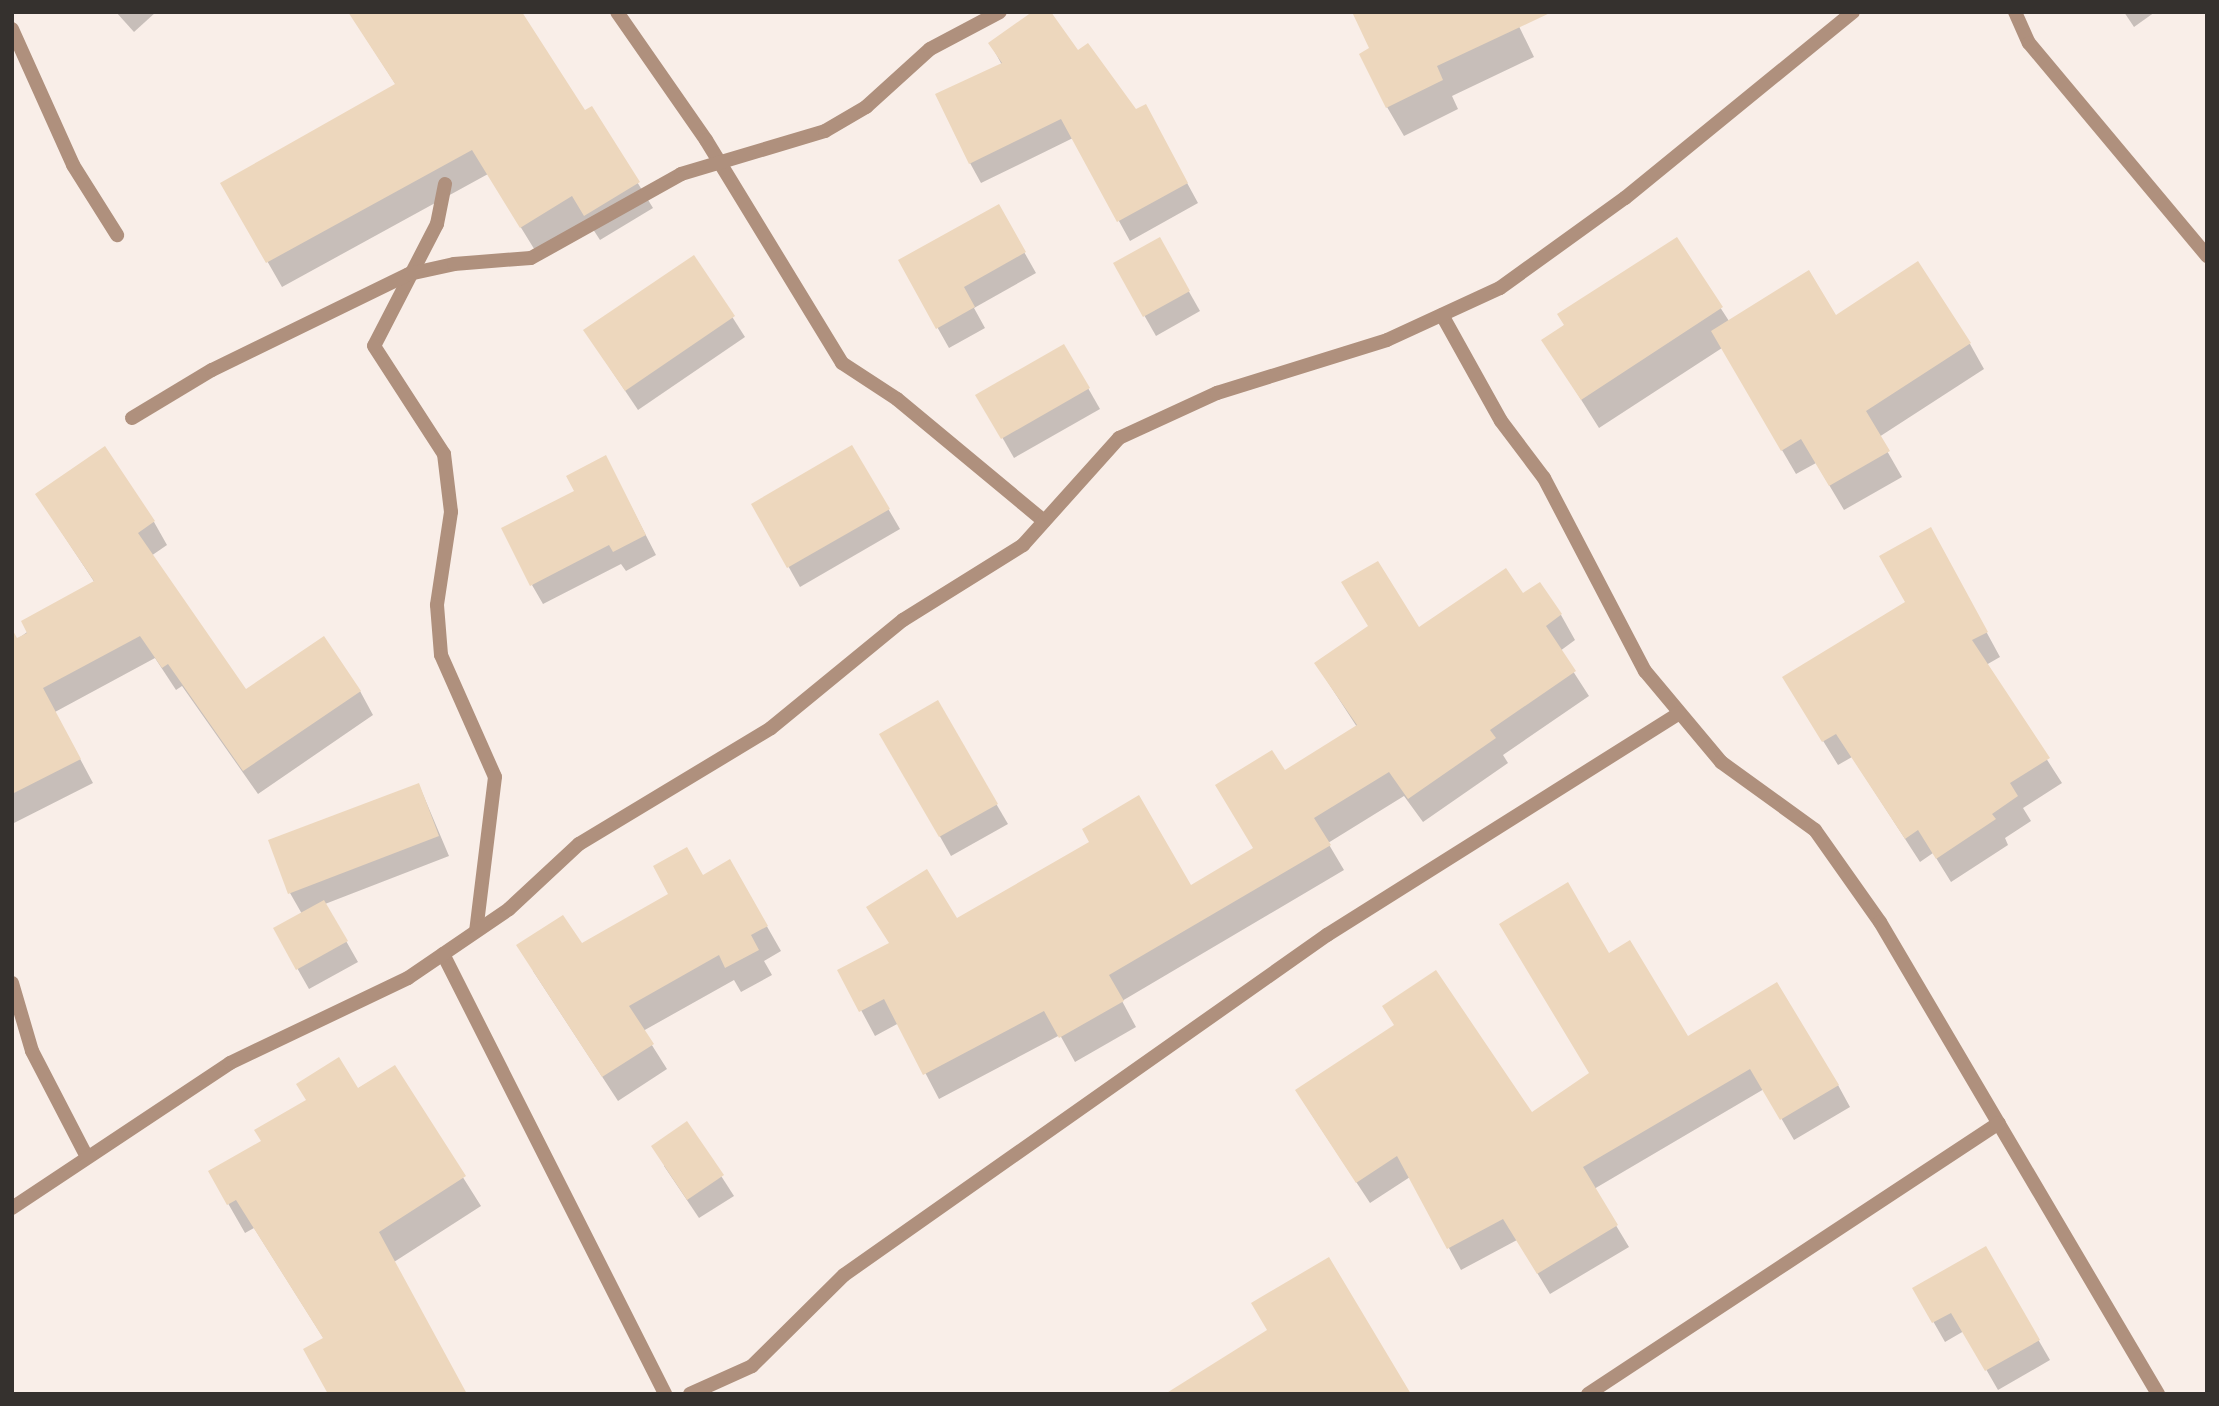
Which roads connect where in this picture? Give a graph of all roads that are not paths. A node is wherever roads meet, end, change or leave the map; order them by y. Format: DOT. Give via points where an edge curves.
graph roads {
  1 [pos="617,12"];
  2 [pos="1000,12"];
  3 [pos="1853,12"];
  4 [pos="2015,12"];
  5 [pos="12,29"];
  6 [pos="719,163"];
  7 [pos="444,184"];
  8 [pos="117,235"];
  9 [pos="2207,256"];
  10 [pos="409,274"];
  11 [pos="1442,315"];
  12 [pos="132,418"];
  13 [pos="1044,521"];
  14 [pos="1679,713"];
  15 [pos="476,931"];
  16 [pos="443,954"];
  17 [pos="12,983"];
  18 [pos="1999,1123"];
  19 [pos="86,1155"];
  20 [pos="12,1208"];
  21 [pos="665,1394"];
  22 [pos="690,1394"];
  23 [pos="1588,1394"];
  24 [pos="2158,1394"];
  1 -- 6 [label="street"];
  2 -- 6 [label="street" via="930,49 866,107 825,131"];
  3 -- 11 [label="street" via="1625,198 1500,288"];
  4 -- 9 [label="street" via="2029,43"];
  5 -- 8 [label="street" via="72,165"];
  6 -- 10 [label="street" via="681,174 531,258 454,264"];
  6 -- 13 [label="street" via="842,363 897,399"];
  7 -- 10 [label="street" via="438,224"];
  10 -- 12 [label="street" via="212,370"];
  10 -- 15 [label="street" via="374,346 444,454 451,512 437,605 440,655 495,777"];
  11 -- 13 [label="street" via="1387,340 1217,393 1119,438"];
  11 -- 14 [label="street" via="1501,421 1544,478 1644,671"];
  13 -- 15 [label="street" via="1023,545 903,620 771,728 579,844 509,909"];
  14 -- 18 [label="street" via="1721,762 1815,830 1881,922"];
  14 -- 22 [label="street" via="1327,935 844,1275 752,1366"];
  15 -- 16 [label="street"];
  16 -- 19 [label="street" via="408,978 230,1063"];
  16 -- 21 [label="street"];
  17 -- 19 [label="street" via="32,1051"];
  18 -- 23 [label="street"];
  18 -- 24 [label="street"];
  19 -- 20 [label="street"];
}
